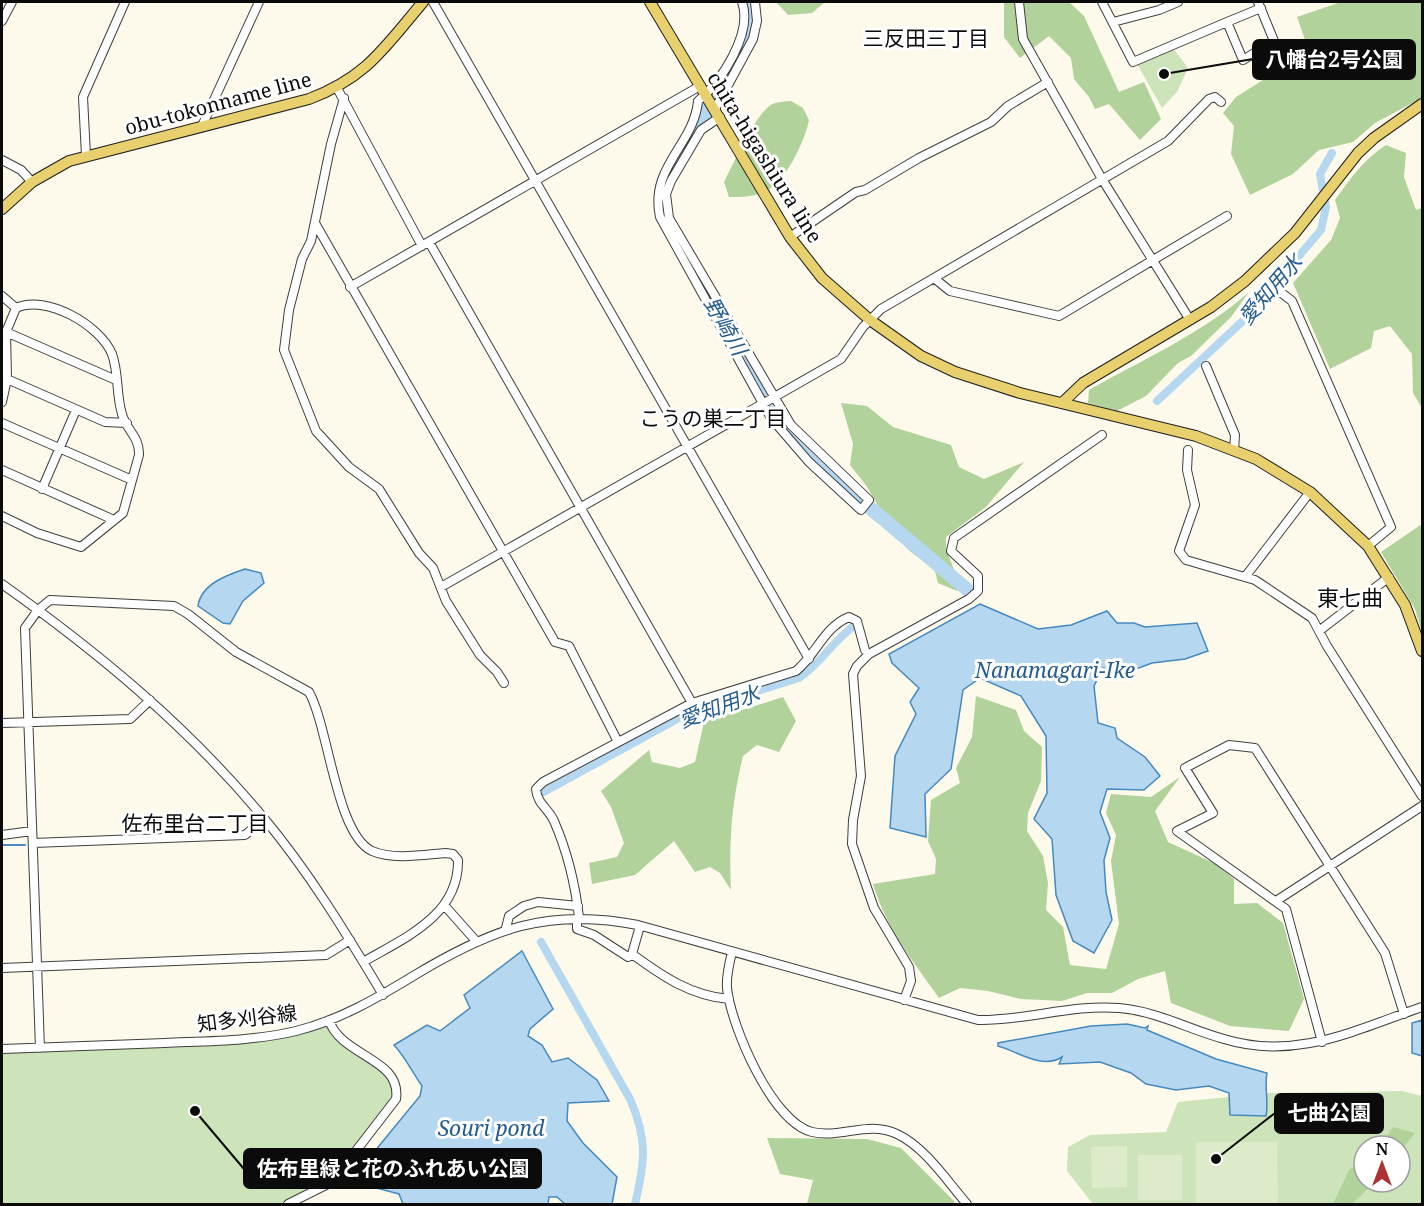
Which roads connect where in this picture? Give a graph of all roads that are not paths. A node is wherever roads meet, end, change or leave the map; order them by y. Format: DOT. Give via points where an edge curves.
graph roads {
  1 [pos="12,2"];
  2 [pos="124,2"];
  3 [pos="259,2"];
  4 [pos="423,2"];
  5 [pos="433,2"];
  6 [pos="650,2"];
  7 [pos="742,2"];
  8 [pos="755,2"];
  9 [pos="1019,2"];
  10 [pos="1102,2"];
  11 [pos="1178,2"];
  12 [pos="1259,5"];
  13 [pos="2,21"];
  14 [pos="1113,22"];
  15 [pos="1227,22"];
  16 [pos="1048,82"];
  17 [pos="337,88"];
  18 [pos="344,98"];
  19 [pos="1221,102"];
  20 [pos="711,103"];
  21 [pos="1422,104"];
  22 [pos="202,126"];
  23 [pos="86,156"];
  24 [pos="2,160"];
  25 [pos="1102,179"];
  26 [pos="32,182"];
  27 [pos="536,182"];
  28 [pos="2,209"];
  29 [pos="1227,216"];
  30 [pos="315,223"];
  31 [pos="790,237"];
  32 [pos="425,244"];
  33 [pos="1153,260"];
  34 [pos="934,278"];
  35 [pos="350,287"];
  36 [pos="1280,291"];
  37 [pos="2,296"];
  38 [pos="16,308"];
  39 [pos="870,320"];
  40 [pos="1190,320"];
  41 [pos="6,332"];
  42 [pos="1206,366"];
  43 [pos="7,379"];
  44 [pos="116,381"];
  45 [pos="774,398"];
  46 [pos="2,402"];
  47 [pos="1063,402"];
  48 [pos="764,403"];
  49 [pos="76,410"];
  50 [pos="2,423"];
  51 [pos="127,423"];
  52 [pos="1102,435"];
  53 [pos="688,447"];
  54 [pos="61,449"];
  55 [pos="1188,450"];
  56 [pos="1234,451"];
  57 [pos="2,470"];
  58 [pos="132,480"];
  59 [pos="42,489"];
  60 [pos="1310,492"];
  61 [pos="582,509"];
  62 [pos="2,516"];
  63 [pos="114,520"];
  64 [pos="1368,546"];
  65 [pos="504,553"];
  66 [pos="1245,577"];
  67 [pos="1389,577"];
  68 [pos="2,584"];
  69 [pos="441,587"];
  70 [pos="38,610"];
  71 [pos="1319,631"];
  72 [pos="865,651"];
  73 [pos="1422,651"];
  74 [pos="809,659"];
  75 [pos="504,683"];
  76 [pos="150,700"];
  77 [pos="692,703"];
  78 [pos="2,723"];
  79 [pos="28,723"];
  80 [pos="618,742"];
  81 [pos="1422,796"];
  82 [pos="1422,806"];
  83 [pos="264,819"];
  84 [pos="32,831"];
  85 [pos="2,835"];
  86 [pos="33,843"];
  87 [pos="1329,867"];
  88 [pos="1276,901"];
  89 [pos="444,905"];
  90 [pos="578,906"];
  91 [pos="578,920"];
  92 [pos="640,926"];
  93 [pos="506,928"];
  94 [pos="350,940"];
  95 [pos="476,941"];
  96 [pos="732,952"];
  97 [pos="632,954"];
  98 [pos="363,962"];
  99 [pos="37,966"];
  100 [pos="2,968"];
  101 [pos="382,995"];
  102 [pos="729,999"];
  103 [pos="904,1000"];
  104 [pos="1422,1007"];
  105 [pos="1404,1014"];
  106 [pos="329,1020"];
  107 [pos="1322,1042"];
  108 [pos="40,1048"];
  109 [pos="2,1049"];
  110 [pos="288,1204"];
  111 [pos="967,1204"];
  1 -- 13 [label="street"];
  2 -- 23 [label="street" via="83,98"];
  3 -- 22 [label="street"];
  4 -- 17 [label="main road, obu-tokonname line" via="367,67"];
  5 -- 27 [label="street"];
  6 -- 20 [label="main road, chita-higashiura line"];
  7 -- 20 [label="street" via="746,12 744,32"];
  8 -- 20 [label="street" via="757,21 753,39"];
  9 -- 16 [label="street" via="1023,39"];
  10 -- 14 [label="street"];
  11 -- 14 [label="street"];
  12 -- 15 [label="street"];
  12 -- 15 [label="street" via="1275,41 1243,60"];
  14 -- 15 [label="street" via="1132,62"];
  16 -- 25 [label="street"];
  16 -- 31 [label="street" via="1008,106 991,122 856,192"];
  17 -- 18 [label="street"];
  17 -- 22 [label="main road, obu-tokonname line" via="309,99"];
  18 -- 30 [label="street"];
  18 -- 32 [label="street"];
  19 -- 25 [label="street" via="1215,97 1209,99 1168,141"];
  20 -- 27 [label="street"];
  20 -- 31 [label="main road, chita-higashiura line"];
  20 -- 45 [label="street" via="701,130 671,181 666,194 668,210"];
  20 -- 48 [label="street" via="698,101 697,115 663,172 657,205 669,237"];
  21 -- 40 [label="main road" via="1374,138 1347,165 1271,258"];
  22 -- 23 [label="main road, obu-tokonname line"];
  23 -- 26 [label="main road, obu-tokonname line" via="57,166"];
  24 -- 26 [label="street" via="21,170"];
  25 -- 33 [label="street"];
  25 -- 34 [label="street"];
  26 -- 28 [label="main road, obu-tokonname line"];
  27 -- 32 [label="street"];
  27 -- 53 [label="street"];
  29 -- 33 [label="street"];
  30 -- 35 [label="street"];
  30 -- 69 [label="street" via="289,310 284,350 316,431 349,467 379,489 419,553 433,568"];
  31 -- 39 [label="main road, chita-higashiura line" via="822,278"];
  32 -- 35 [label="street"];
  32 -- 61 [label="street"];
  33 -- 34 [label="street" via="1059,316 950,291"];
  33 -- 40 [label="street"];
  34 -- 39 [label="street" via="881,309"];
  35 -- 65 [label="street"];
  36 -- 64 [label="street" via="1292,301 1391,527"];
  37 -- 38 [label="street"];
  38 -- 41 [label="street"];
  38 -- 44 [label="street" via="26,303 41,304 75,317 108,347"];
  39 -- 45 [label="street" via="841,359"];
  39 -- 47 [label="main road, chita-higashiura line" via="921,356 955,372"];
  40 -- 47 [label="main road" via="1099,373"];
  41 -- 43 [label="street"];
  41 -- 44 [label="street"];
  42 -- 56 [label="street" via="1236,435"];
  43 -- 46 [label="street"];
  43 -- 49 [label="street"];
  44 -- 51 [label="street" via="122,416"];
  45 -- 48 [label="street"];
  45 -- 48 [label="street" via="800,436 869,500 861,510 790,443"];
  47 -- 56 [label="main road, chita-higashiura line" via="1196,436"];
  48 -- 53 [label="street"];
  49 -- 51 [label="street" via="105,422"];
  49 -- 54 [label="street"];
  50 -- 54 [label="street"];
  51 -- 58 [label="street" via="140,446"];
  52 -- 103 [label="street" via="954,538 951,551 978,576 978,591 869,654 856,666 861,776 852,820 852,844 874,908 911,975"];
  53 -- 61 [label="street"];
  53 -- 74 [label="street"];
  54 -- 58 [label="street"];
  54 -- 59 [label="street"];
  55 -- 66 [label="street" via="1187,471 1195,506 1179,551 1186,560"];
  56 -- 60 [label="main road, chita-higashiura line" via="1256,459"];
  57 -- 59 [label="street"];
  58 -- 63 [label="street" via="123,513"];
  59 -- 63 [label="street"];
  60 -- 64 [label="main road, chita-higashiura line"];
  60 -- 66 [label="street"];
  61 -- 65 [label="street"];
  61 -- 77 [label="street"];
  62 -- 63 [label="street" via="77,548"];
  64 -- 67 [label="main road, chita-higashiura line"];
  65 -- 69 [label="street"];
  65 -- 80 [label="street" via="555,642 569,646"];
  66 -- 71 [label="street" via="1267,586 1306,613"];
  67 -- 71 [label="street"];
  67 -- 73 [label="main road, chita-higashiura line" via="1405,605"];
  68 -- 70 [label="street"];
  69 -- 75 [label="street" via="480,655"];
  70 -- 76 [label="street"];
  70 -- 79 [label="street" via="25,628"];
  70 -- 89 [label="street" via="50,600 174,606 236,652 303,687 313,700 348,823 357,839 382,854 453,854 458,860 455,879"];
  71 -- 81 [label="street"];
  72 -- 74 [label="street" via="861,630 849,617 838,621"];
  74 -- 77 [label="street" via="789,674"];
  76 -- 79 [label="street" via="130,719"];
  76 -- 83 [label="street" via="181,728"];
  77 -- 80 [label="street"];
  78 -- 79 [label="street"];
  79 -- 84 [label="street"];
  80 -- 90 [label="street" via="536,789 568,855"];
  82 -- 87 [label="street"];
  83 -- 86 [label="street" via="245,835"];
  83 -- 94 [label="street"];
  84 -- 85 [label="street"];
  84 -- 86 [label="street"];
  86 -- 99 [label="street"];
  87 -- 88 [label="street"];
  87 -- 88 [label="street" via="1255,748 1229,745 1185,768 1213,813 1177,831"];
  87 -- 105 [label="street" via="1385,953"];
  88 -- 107 [label="street" via="1286,909"];
  89 -- 95 [label="street"];
  89 -- 98 [label="street" via="424,926"];
  90 -- 91 [label="street"];
  90 -- 93 [label="street" via="531,903 509,916"];
  91 -- 92 [label="street, 知多刈谷線" via="609,919"];
  91 -- 93 [label="street, 知多刈谷線" via="538,920"];
  91 -- 97 [label="street" via="577,929 628,957"];
  92 -- 96 [label="street, 知多刈谷線"];
  92 -- 97 [label="street"];
  93 -- 95 [label="street, 知多刈谷線"];
  94 -- 98 [label="street"];
  94 -- 99 [label="street" via="326,955"];
  95 -- 101 [label="street, 知多刈谷線"];
  96 -- 102 [label="street" via="726,979"];
  96 -- 103 [label="street, 知多刈谷線"];
  97 -- 102 [label="street" via="698,994"];
  98 -- 101 [label="street"];
  99 -- 100 [label="street"];
  99 -- 108 [label="street"];
  101 -- 106 [label="street, 知多刈谷線"];
  102 -- 111 [label="street" via="751,1059 794,1124 816,1133 862,1128 894,1132 916,1146"];
  103 -- 107 [label="street, 知多刈谷線" via="978,1020 1117,1008 1159,1015 1243,1044 1283,1047"];
  104 -- 105 [label="street, 知多刈谷線"];
  105 -- 107 [label="street, 知多刈谷線"];
  106 -- 108 [label="street, 知多刈谷線" via="298,1030 238,1039"];
  106 -- 110 [label="street" via="341,1042 386,1069 394,1081 396,1100 332,1182"];
  108 -- 109 [label="street, 知多刈谷線"];
}
